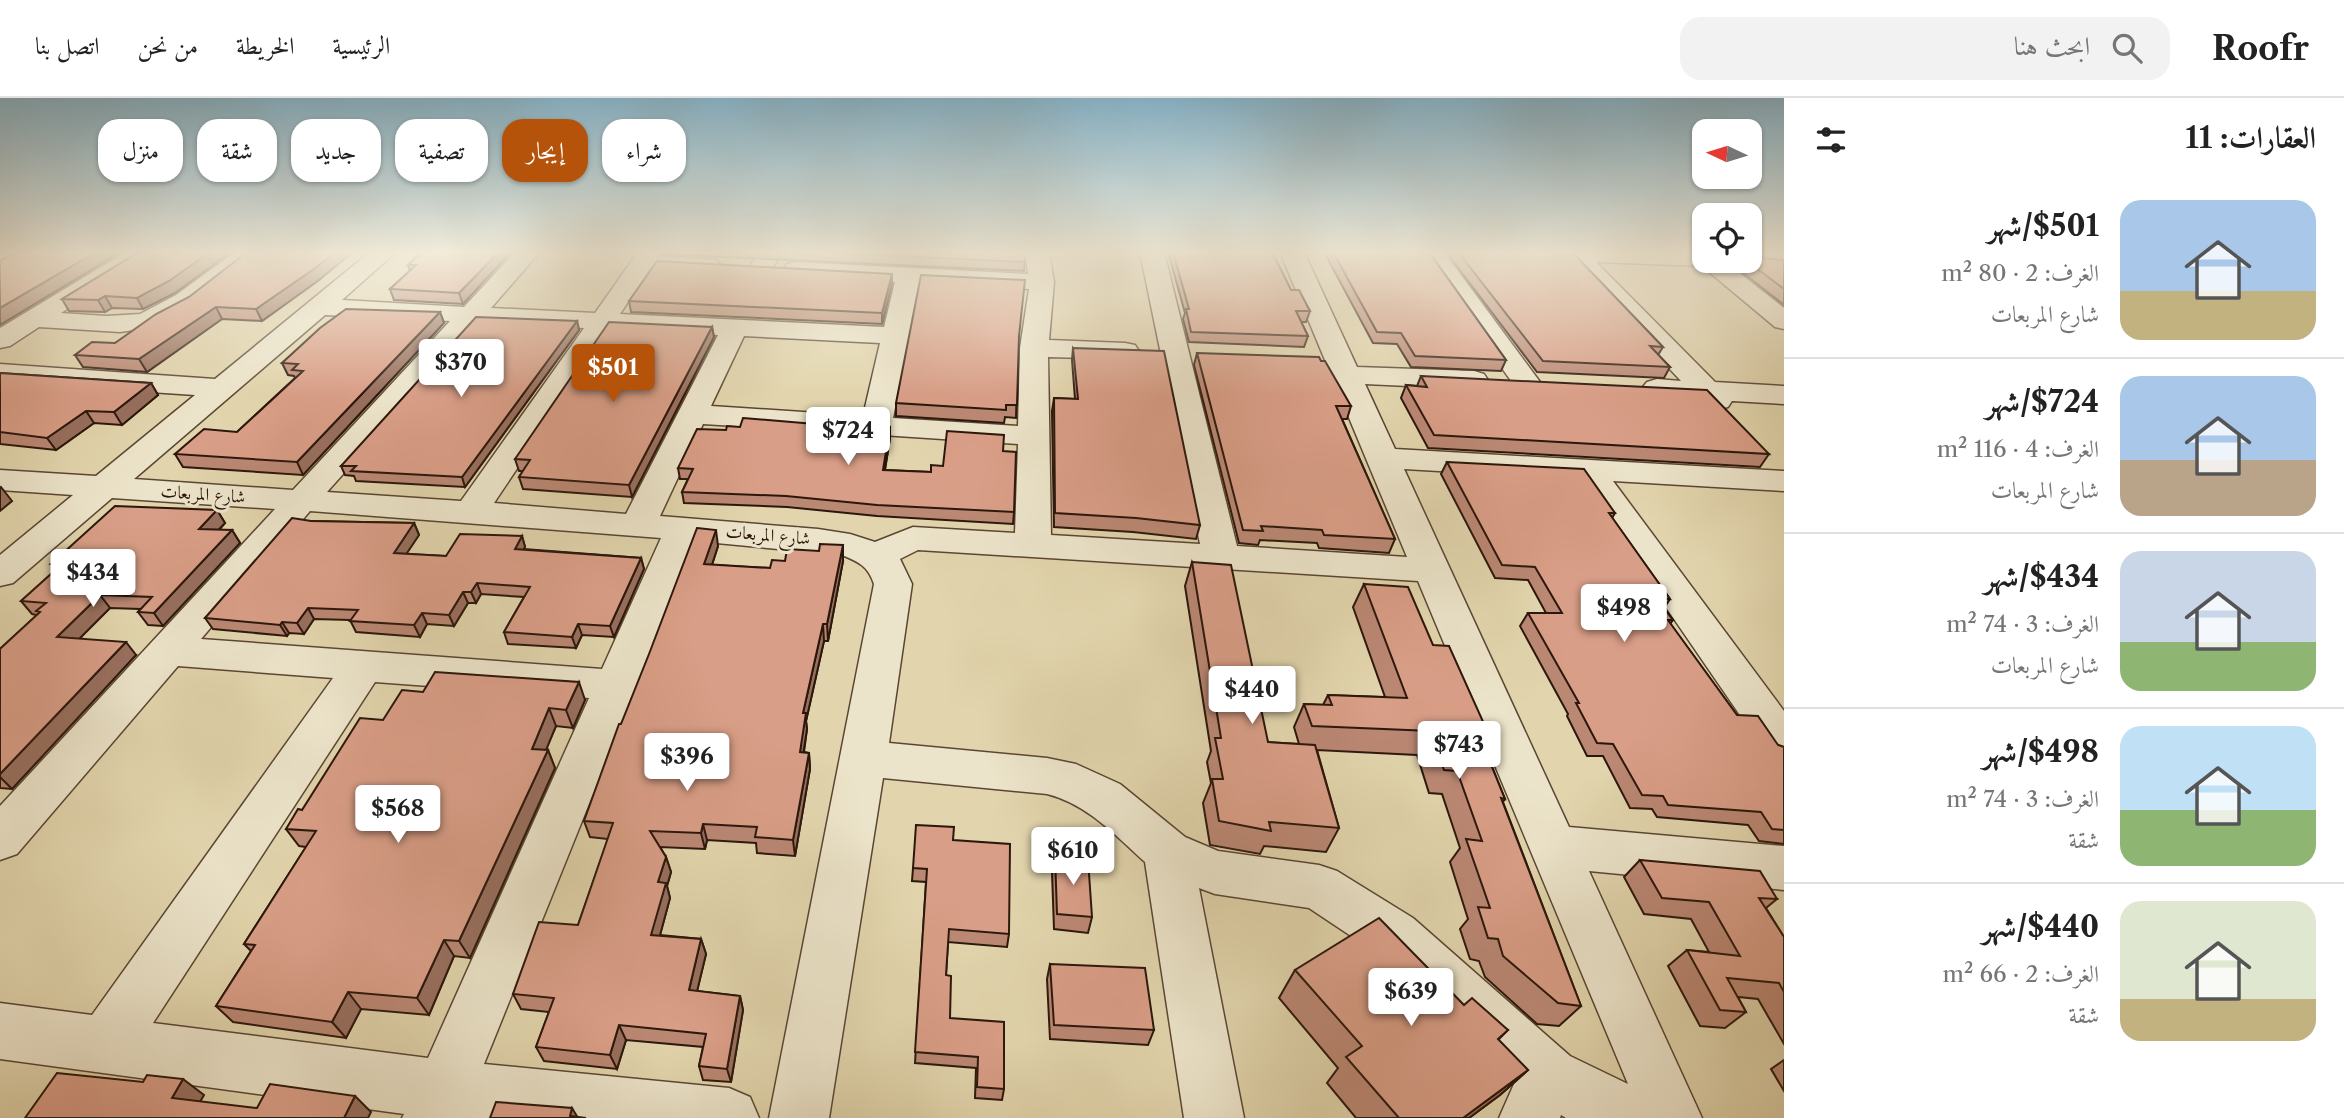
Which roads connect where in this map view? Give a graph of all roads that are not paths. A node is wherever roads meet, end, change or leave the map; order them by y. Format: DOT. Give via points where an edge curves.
graph roads {
  1 [pos="65,300"];
  2 [pos="183,300"];
  3 [pos="327,300"];
  4 [pos="486,300"];
  5 [pos="617,300"];
  6 [pos="903,300"];
  7 [pos="1040,300"];
  8 [pos="1170,300"];
  9 [pos="1309,300"];
  10 [pos="1472,300"];
  11 [pos="1619,300"];
  12 [pos="1758,300"];
  13 [pos="318,307"];
  14 [pos="472,315"];
  15 [pos="33,319"];
  16 [pos="602,321"];
  17 [pos="1784,321"];
  18 [pos="129,324"];
  19 [pos="735,328"];
  20 [pos="894,336"];
  21 [pos="0,340"];
  22 [pos="1034,348"];
  23 [pos="1190,354"];
  24 [pos="1333,364"];
  25 [pos="0,373"];
  26 [pos="56,376"];
  27 [pos="1623,386"];
  28 [pos="222,388"];
  29 [pos="1707,391"];
  30 [pos="1784,395"];
  31 [pos="692,414"];
  32 [pos="1736,421"];
  33 [pos="875,428"];
  34 [pos="1035,436"];
  35 [pos="1381,458"];
  36 [pos="1588,470"];
  37 [pos="0,480"];
  38 [pos="1784,481"];
  39 [pos="105,487"];
  40 [pos="301,501"];
  41 [pos="471,512"];
  42 [pos="638,525"];
  43 [pos="683,528"];
  44 [pos="1033,543"];
  45 [pos="1221,555"];
  46 [pos="877,556"];
  47 [pos="1430,570"];
  48 [pos="0,574"];
  49 [pos="168,652"];
  50 [pos="364,666"];
  51 [pos="616,685"];
  52 [pos="1764,688"];
  53 [pos="1784,744"];
  54 [pos="864,758"];
  55 [pos="0,839"];
  56 [pos="1553,847"];
  57 [pos="1168,852"];
  58 [pos="1784,868"];
  59 [pos="0,1031"];
  60 [pos="106,1044"];
  61 [pos="1539,1098"];
  62 [pos="438,1104"];
  63 [pos="729,1118"];
  64 [pos="799,1118"];
  65 [pos="1214,1118"];
  66 [pos="1641,1118"];
  67 [pos="1672,1118"];
  1 -- 15 [label="street"];
  2 -- 18 [label="street" via="163,314"];
  3 -- 13 [label="street"];
  4 -- 14 [label="street"];
  5 -- 16 [label="street"];
  6 -- 20 [label="street"];
  7 -- 22 [label="street"];
  8 -- 23 [label="street"];
  9 -- 24 [label="street"];
  10 -- 24 [label="street" via="1539,382"];
  11 -- 29 [label="street"];
  12 -- 17 [label="street"];
  13 -- 14 [label="street"];
  13 -- 28 [label="street"];
  14 -- 16 [label="street"];
  14 -- 40 [label="street"];
  15 -- 18 [label="street"];
  15 -- 21 [label="street"];
  16 -- 19 [label="street"];
  16 -- 41 [label="street"];
  18 -- 26 [label="street"];
  19 -- 20 [label="street"];
  19 -- 31 [label="street"];
  20 -- 33 [label="street"];
  22 -- 23 [label="street"];
  22 -- 34 [label="street"];
  23 -- 45 [label="street"];
  24 -- 35 [label="street"];
  25 -- 26 [label="street"];
  26 -- 28 [label="street"];
  27 -- 29 [label="street"];
  28 -- 39 [label="street"];
  29 -- 30 [label="street"];
  29 -- 32 [label="street"];
  31 -- 33 [label="street"];
  31 -- 42 [label="street"];
  33 -- 34 [label="street"];
  34 -- 44 [label="street"];
  35 -- 36 [label="street"];
  35 -- 47 [label="street"];
  36 -- 38 [label="street"];
  36 -- 52 [label="street"];
  37 -- 39 [label="street, شارع المربعات"];
  39 -- 40 [label="street, شارع المربعات"];
  39 -- 48 [label="street"];
  40 -- 41 [label="street, شارع المربعات"];
  40 -- 49 [label="street"];
  41 -- 42 [label="street, شارع المربعات"];
  42 -- 43 [label="street, شارع المربعات"];
  43 -- 46 [label="street, شارع المربعات" via="818,540 850,545"];
  43 -- 51 [label="street"];
  44 -- 45 [label="street"];
  44 -- 46 [label="street" via="913,538"];
  45 -- 47 [label="street"];
  46 -- 54 [label="street" via="892,584"];
  47 -- 56 [label="street"];
  49 -- 50 [label="street"];
  49 -- 55 [label="street"];
  50 -- 51 [label="street"];
  50 -- 60 [label="street"];
  51 -- 62 [label="street"];
  52 -- 53 [label="street"];
  54 -- 57 [label="street" via="1047,776 1076,783 1104,798"];
  54 -- 64 [label="street"];
  56 -- 58 [label="street"];
  56 -- 67 [label="street"];
  57 -- 61 [label="street" via="1215,872 1319,887 1394,935"];
  57 -- 65 [label="street"];
  59 -- 60 [label="street"];
  60 -- 62 [label="street"];
  61 -- 66 [label="street" via="1606,1107"];
  62 -- 63 [label="street"];
}
